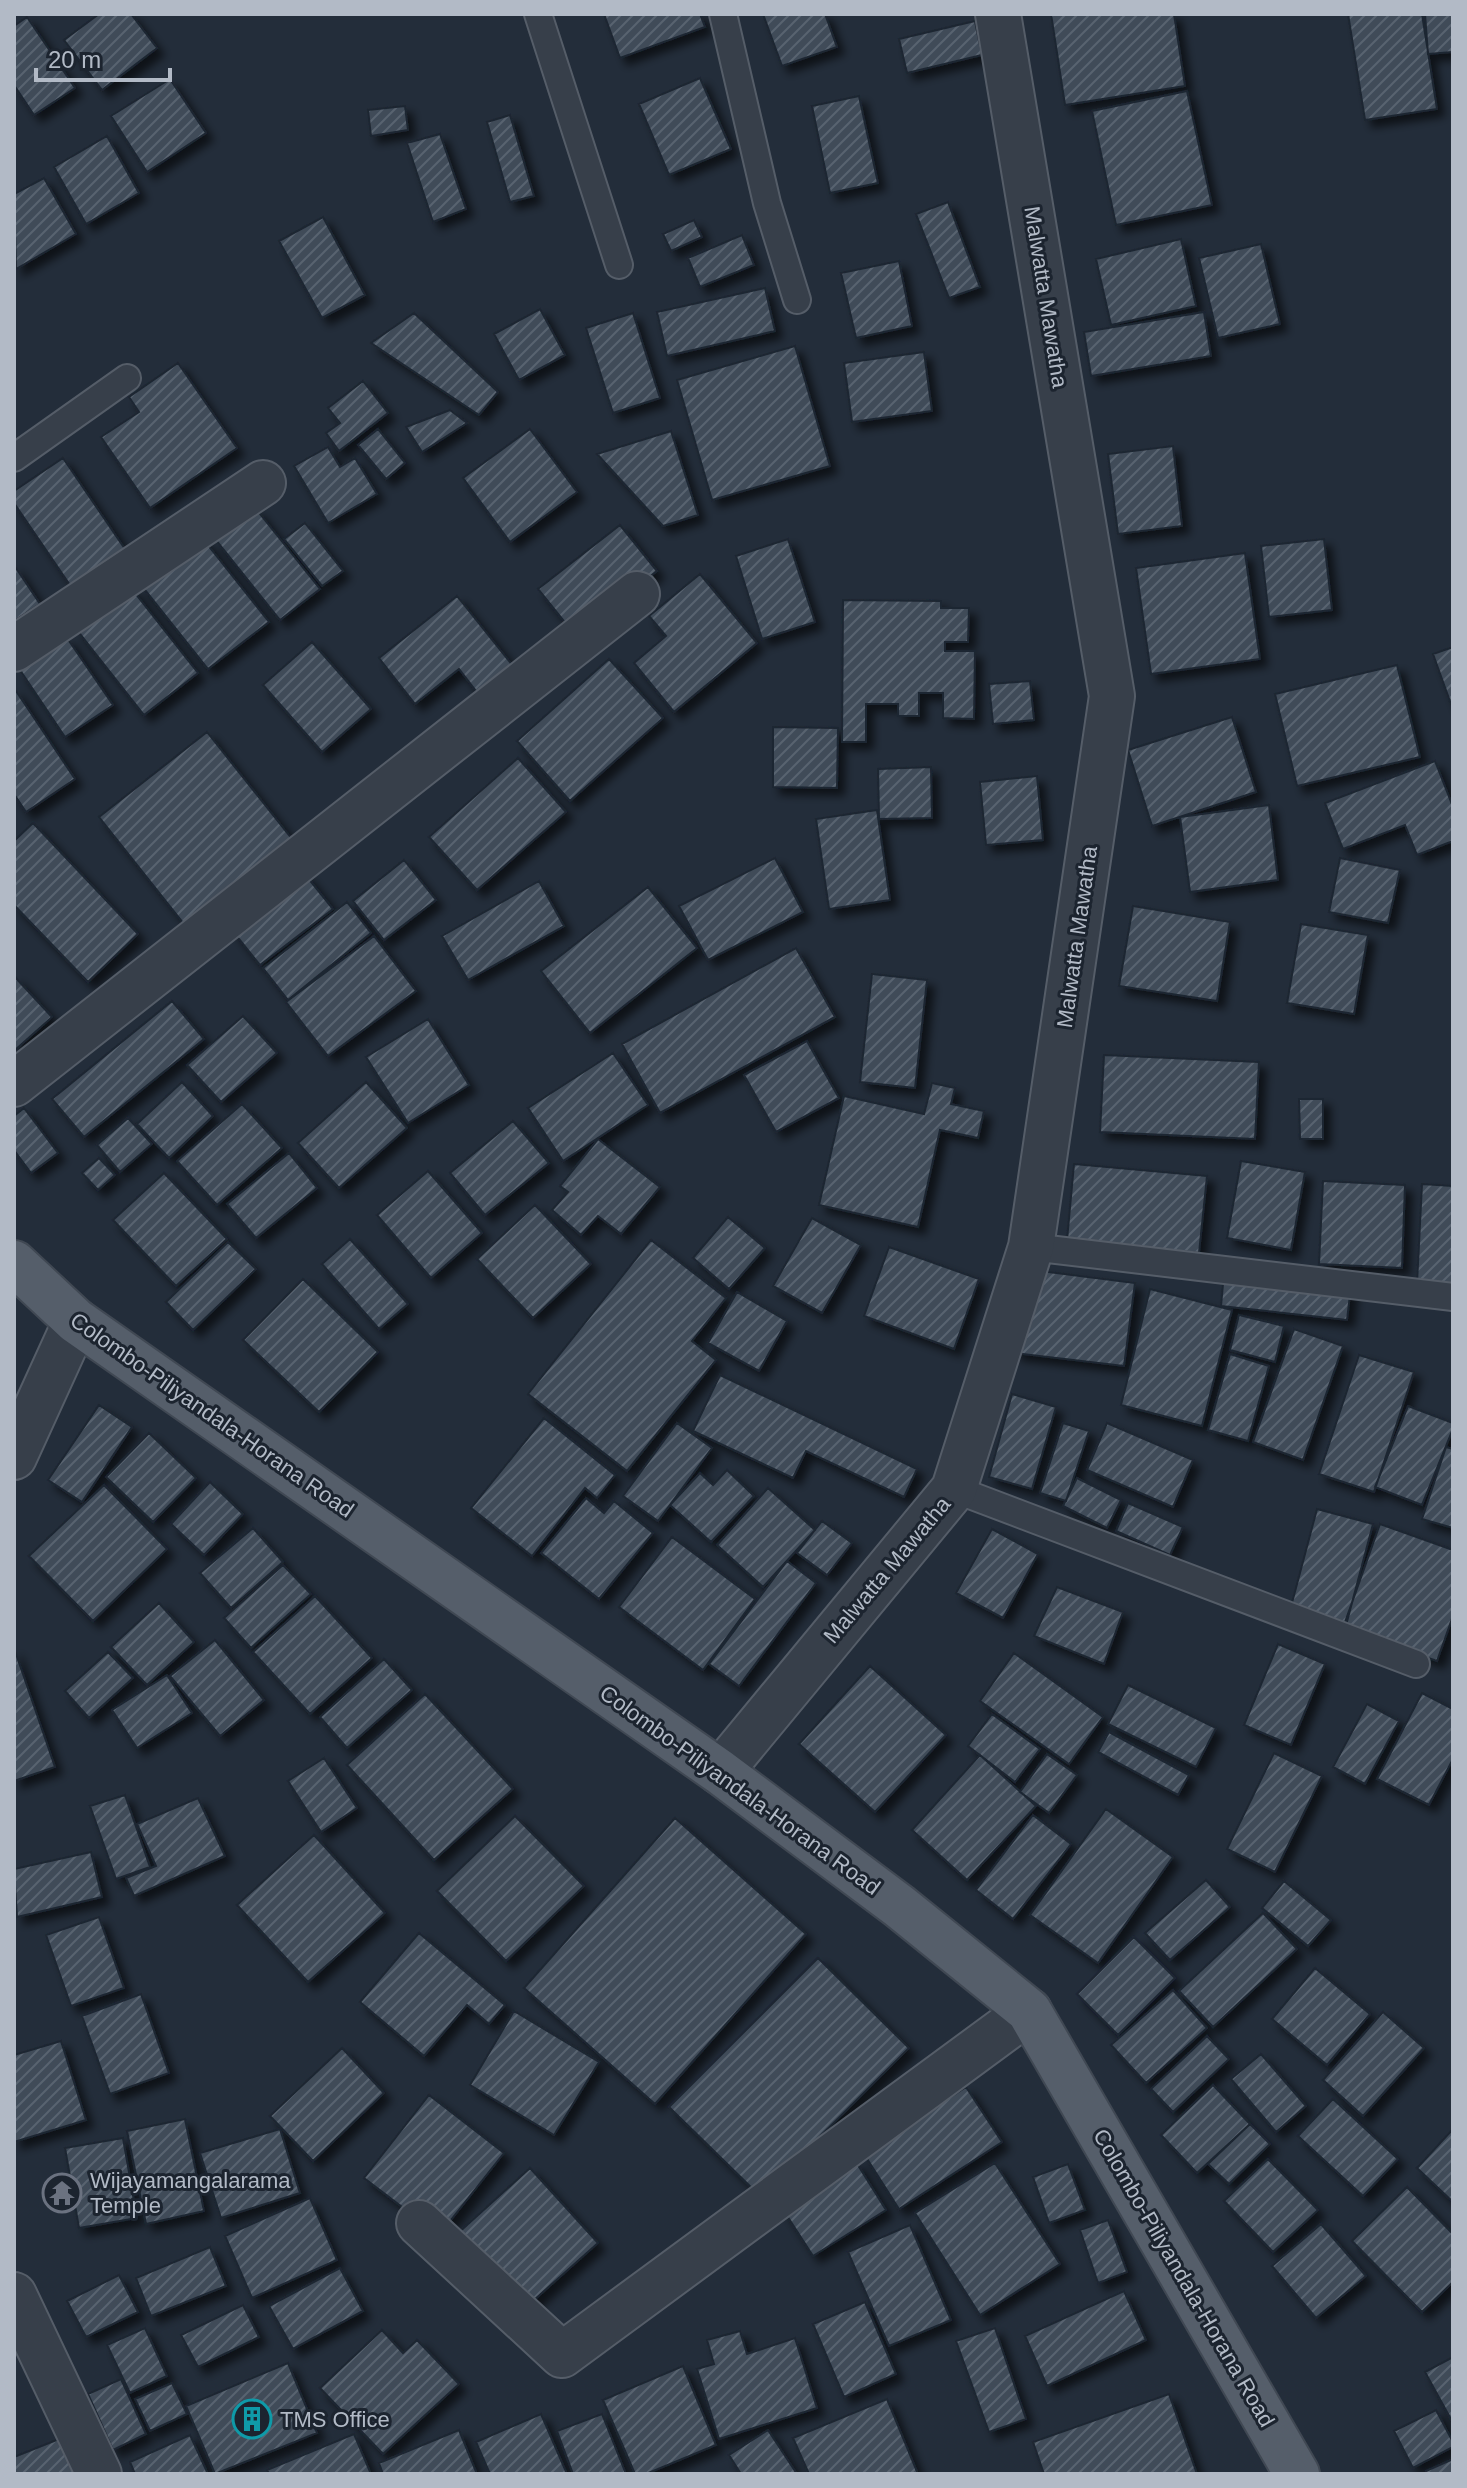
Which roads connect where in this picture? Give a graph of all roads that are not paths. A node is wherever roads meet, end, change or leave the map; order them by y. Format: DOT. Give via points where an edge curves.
graph roads {
  1 [pos="538,14"];
  2 [pos="723,14"];
  3 [pos="998,14"];
  4 [pos="619,265"];
  5 [pos="797,300"];
  6 [pos="127,378"];
  7 [pos="14,458"];
  8 [pos="263,483"];
  9 [pos="637,594"];
  10 [pos="14,649"];
  11 [pos="14,1084"];
  12 [pos="1031,1247"];
  13 [pos="14,1263"];
  14 [pos="1453,1297"];
  15 [pos="76,1321"];
  16 [pos="14,1457"];
  17 [pos="954,1489"];
  18 [pos="1416,1664"];
  19 [pos="720,1772"];
  20 [pos="1029,2011"];
  21 [pos="419,2223"];
  22 [pos="14,2295"];
  23 [pos="99,2474"];
  24 [pos="1297,2474"];
  1 -- 4 [label="lane"];
  2 -- 5 [label="lane" via="767,203"];
  3 -- 12 [label="street, Malwatta Mawatha" via="1112,696"];
  6 -- 7 [label="lane"];
  8 -- 10 [label="street"];
  9 -- 11 [label="street"];
  12 -- 14 [label="lane"];
  12 -- 17 [label="street, Malwatta Mawatha"];
  13 -- 15 [label="main road, Colombo-Piliyandala-Horana Road"];
  15 -- 16 [label="street"];
  15 -- 19 [label="main road, Colombo-Piliyandala-Horana Road"];
  17 -- 18 [label="lane"];
  17 -- 19 [label="street, Malwatta Mawatha"];
  19 -- 20 [label="main road, Colombo-Piliyandala-Horana Road"];
  20 -- 21 [label="street" via="562,2355"];
  20 -- 24 [label="main road, Colombo-Piliyandala-Horana Road"];
  22 -- 23 [label="street"];
}
